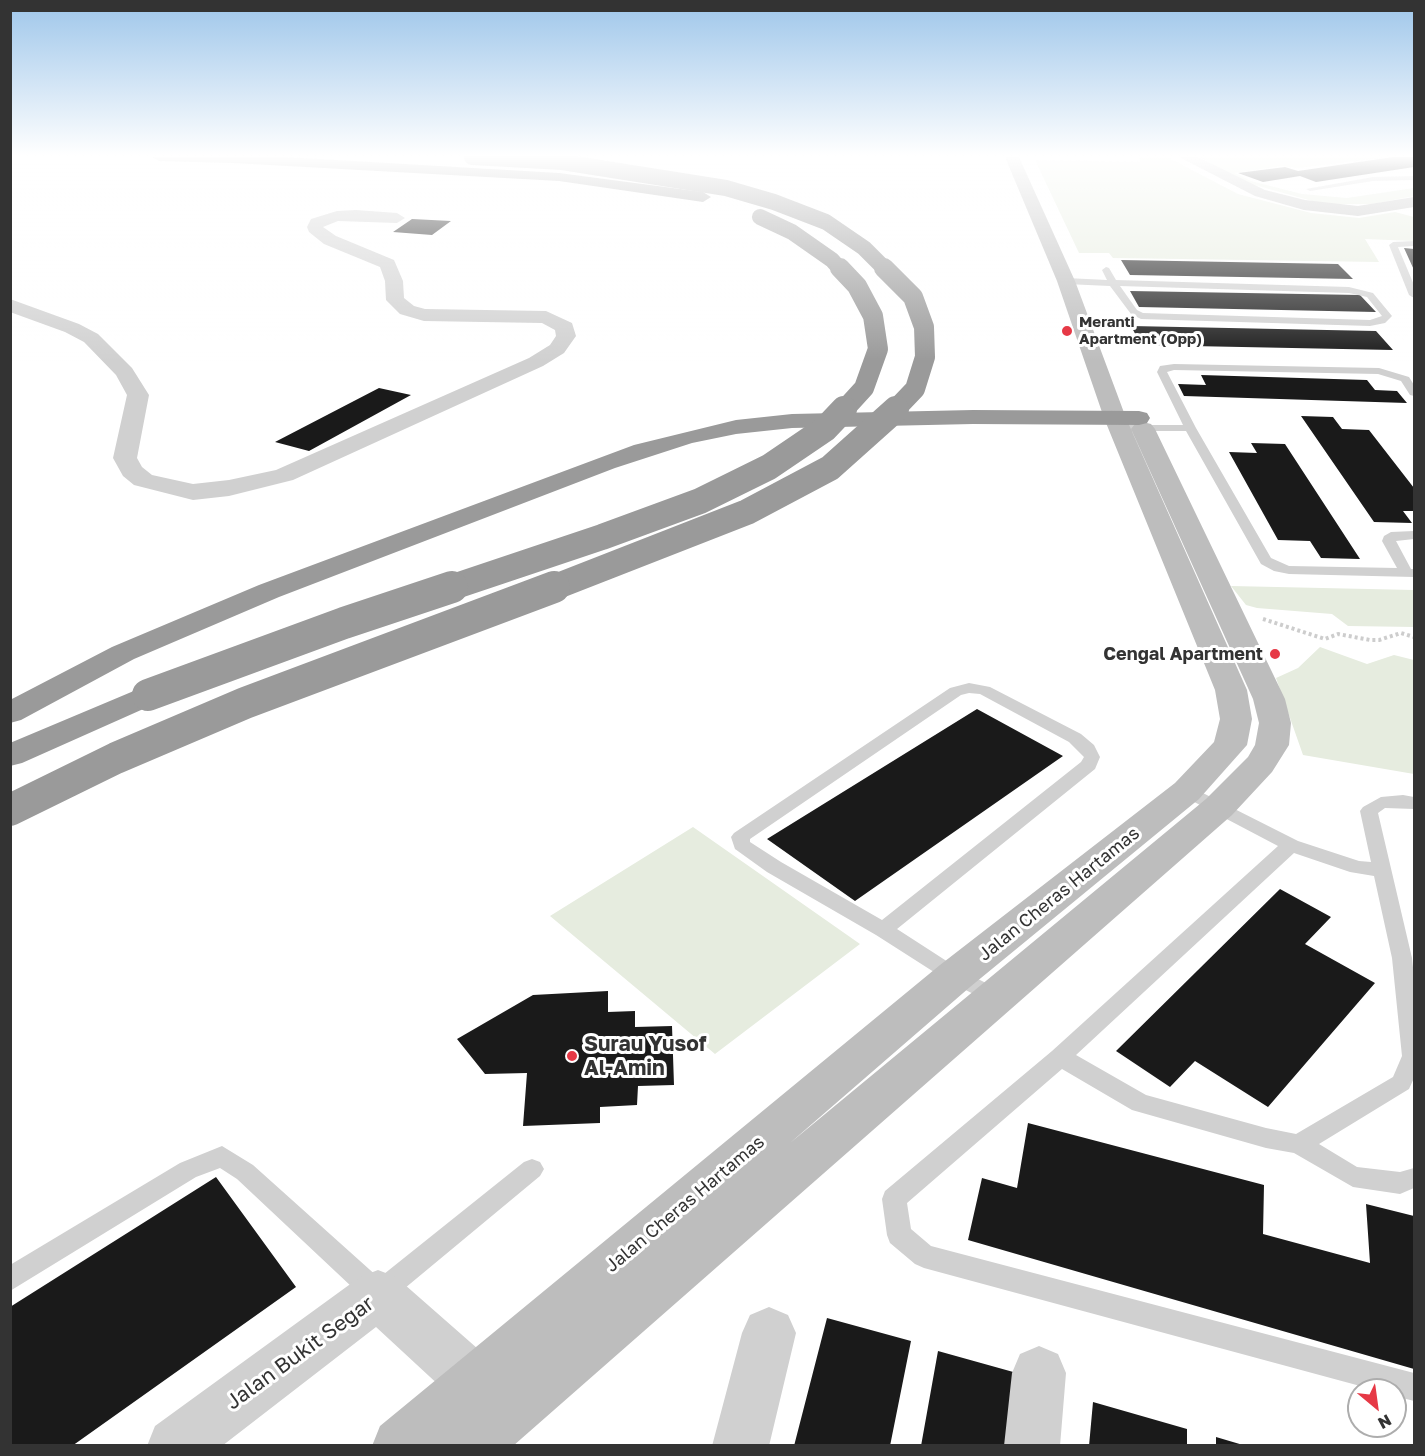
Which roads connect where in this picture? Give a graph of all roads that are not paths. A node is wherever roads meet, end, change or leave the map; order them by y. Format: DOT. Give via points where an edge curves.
graph roads {
  1 [pos="316,225"];
  2 [pos="777,225"];
  3 [pos="830,225"];
  4 [pos="1049,225"];
  5 [pos="1414,244"];
  6 [pos="1106,270"];
  7 [pos="1074,281"];
  8 [pos="1113,282"];
  9 [pos="1414,295"];
  10 [pos="10,305"];
  11 [pos="1117,365"];
  12 [pos="1414,393"];
  13 [pos="1129,418"];
  14 [pos="1187,423"];
  15 [pos="1414,535"];
  16 [pos="1410,573"];
  17 [pos="10,713"];
  18 [pos="10,756"];
  19 [pos="1203,799"];
  20 [pos="1414,803"];
  21 [pos="10,810"];
  22 [pos="1291,845"];
  23 [pos="1380,870"];
  24 [pos="884,930"];
  25 [pos="975,986"];
  26 [pos="1060,1057"];
  27 [pos="1414,1057"];
  28 [pos="1299,1144"];
  29 [pos="531,1168"];
  30 [pos="1414,1178"];
  31 [pos="10,1279"];
  32 [pos="378,1294"];
  33 [pos="769,1333"];
  34 [pos="1039,1373"];
  35 [pos="475,1382"];
  36 [pos="1414,1387"];
  37 [pos="175,1446"];
  38 [pos="400,1446"];
  39 [pos="468,1446"];
  40 [pos="740,1446"];
  41 [pos="1032,1446"];
  1 -- 10 [label="street" via="317,232 330,240 387,264 394,281 394,300 407,310 434,316 546,317 565,327 566,336 557,349 515,372 284,474 229,488 193,492 166,488 143,480 132,471 125,458 138,395 125,372 91,338"];
  2 -- 18 [label="highway, bridge" via="831,260 857,286 873,316 878,350 864,388 825,429 769,467 700,501 148,695"];
  3 -- 21 [label="highway, bridge" via="864,248 913,297 924,327 925,357 915,389 830,468 747,512 245,704 116,758"];
  4 -- 7 [label="street, Jalan Cheras Hartamas"];
  5 -- 9 [label="lane" via="1393,245"];
  6 -- 8 [label="lane"];
  7 -- 8 [label="lane"];
  7 -- 11 [label="street, Jalan Cheras Hartamas"];
  7 -- 13 [label="street, Jalan Cheras Hartamas"];
  8 -- 8 [label="lane" via="1349,290 1370,295 1387,316 1370,323 1153,317 1134,312"];
  12 -- 14 [label="lane" via="1405,379 1379,371 1164,368 1162,372"];
  13 -- 14 [label="lane"];
  13 -- 17 [label="highway" via="792,421 688,437 606,463 269,591 123,653"];
  13 -- 19 [label="street, Jalan Cheras Hartamas" via="1231,690 1236,719 1230,745"];
  13 -- 19 [label="street, Jalan Cheras Hartamas" via="1228,607 1269,699 1275,723 1272,745 1260,764"];
  14 -- 16 [label="lane" via="1266,561 1289,570"];
  15 -- 16 [label="lane" via="1391,536 1389,541"];
  19 -- 22 [label="lane"];
  19 -- 25 [label="street, Jalan Cheras Hartamas"];
  20 -- 23 [label="lane" via="1381,803 1369,811"];
  22 -- 23 [label="lane" via="1357,867"];
  22 -- 26 [label="lane"];
  23 -- 27 [label="lane" via="1402,958"];
  24 -- 24 [label="lane" via="774,867 742,845 740,837 956,691 984,690 1075,738 1088,749 1092,757 1089,765"];
  24 -- 25 [label="lane"];
  25 -- 35 [label="street, Jalan Cheras Hartamas"];
  25 -- 39 [label="street, Jalan Cheras Hartamas"];
  26 -- 28 [label="lane" via="1140,1103"];
  26 -- 36 [label="lane" via="894,1199 899,1235 924,1256"];
  27 -- 28 [label="lane" via="1401,1083"];
  28 -- 30 [label="lane" via="1353,1177 1400,1184"];
  29 -- 32 [label="lane"];
  31 -- 32 [label="lane" via="188,1170 222,1156 245,1172"];
  32 -- 35 [label="street, Jalan Bukit Segar"];
  32 -- 37 [label="street, Jalan Bukit Segar"];
  33 -- 40 [label="street"];
  34 -- 41 [label="street"];
  35 -- 38 [label="street, Jalan Cheras Hartamas"];
}
